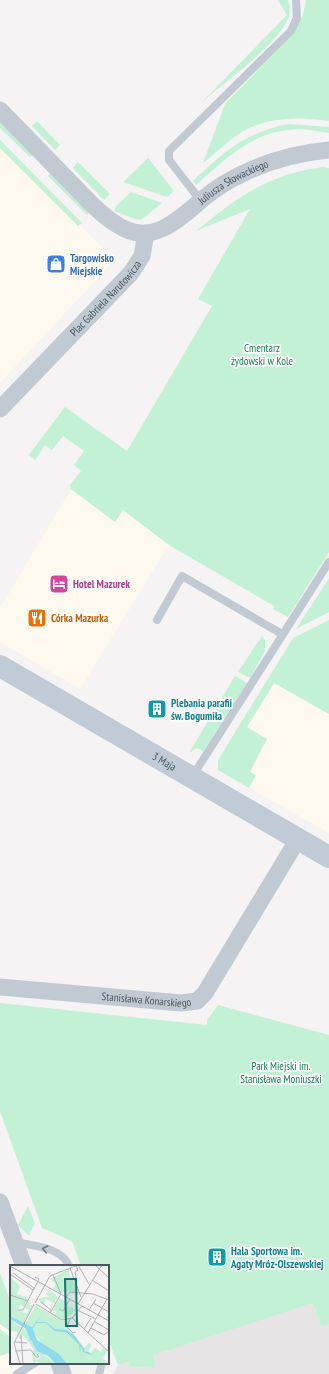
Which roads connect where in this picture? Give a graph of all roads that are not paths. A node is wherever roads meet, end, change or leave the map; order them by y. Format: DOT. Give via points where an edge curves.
graph roads {
  1 [pos="296,0"];
  2 [pos="0,110"];
  3 [pos="329,150"];
  4 [pos="201,201"];
  5 [pos="146,234"];
  6 [pos="0,409"];
  7 [pos="329,562"];
  8 [pos="157,620"];
  9 [pos="282,634"];
  10 [pos="0,666"];
  11 [pos="192,777"];
  12 [pos="298,839"];
  13 [pos="329,857"];
  14 [pos="0,987"];
  15 [pos="0,1202"];
  16 [pos="14,1241"];
  17 [pos="24,1265"];
  18 [pos="68,1265"];
  19 [pos="33,1364"];
  20 [pos="59,1364"];
  21 [pos="102,1364"];
  22 [pos="17,1374"];
  23 [pos="63,1374"];
  24 [pos="99,1374"];
  1 -- 4 [label="lane" via="297,18 291,31 169,151 169,160"];
  2 -- 5 [label="street" via="100,212 125,229"];
  3 -- 4 [label="street, Juliusza Słowackiego" via="273,160 241,174"];
  4 -- 5 [label="street, Juliusza Słowackiego" via="172,224"];
  5 -- 6 [label="street, Plac Gabriela Narutowicza" via="142,256 131,273"];
  7 -- 9 [label="lane"];
  8 -- 9 [label="lane" via="182,576"];
  9 -- 11 [label="lane"];
  10 -- 11 [label="street, 3 Maja"];
  11 -- 12 [label="street, 3 Maja"];
  12 -- 13 [label="street, 3 Maja"];
  12 -- 14 [label="street, Stanisława Konarskiego" via="205,993 197,1001 187,1004"];
  15 -- 16 [label="street"];
  16 -- 17 [label="street"];
  18 -- 16 [label="lane, one-way" via="62,1256 52,1250"];
  19 -- 22 [label="lane"];
  20 -- 23 [label="street"];
  21 -- 24 [label="lane"];
}
